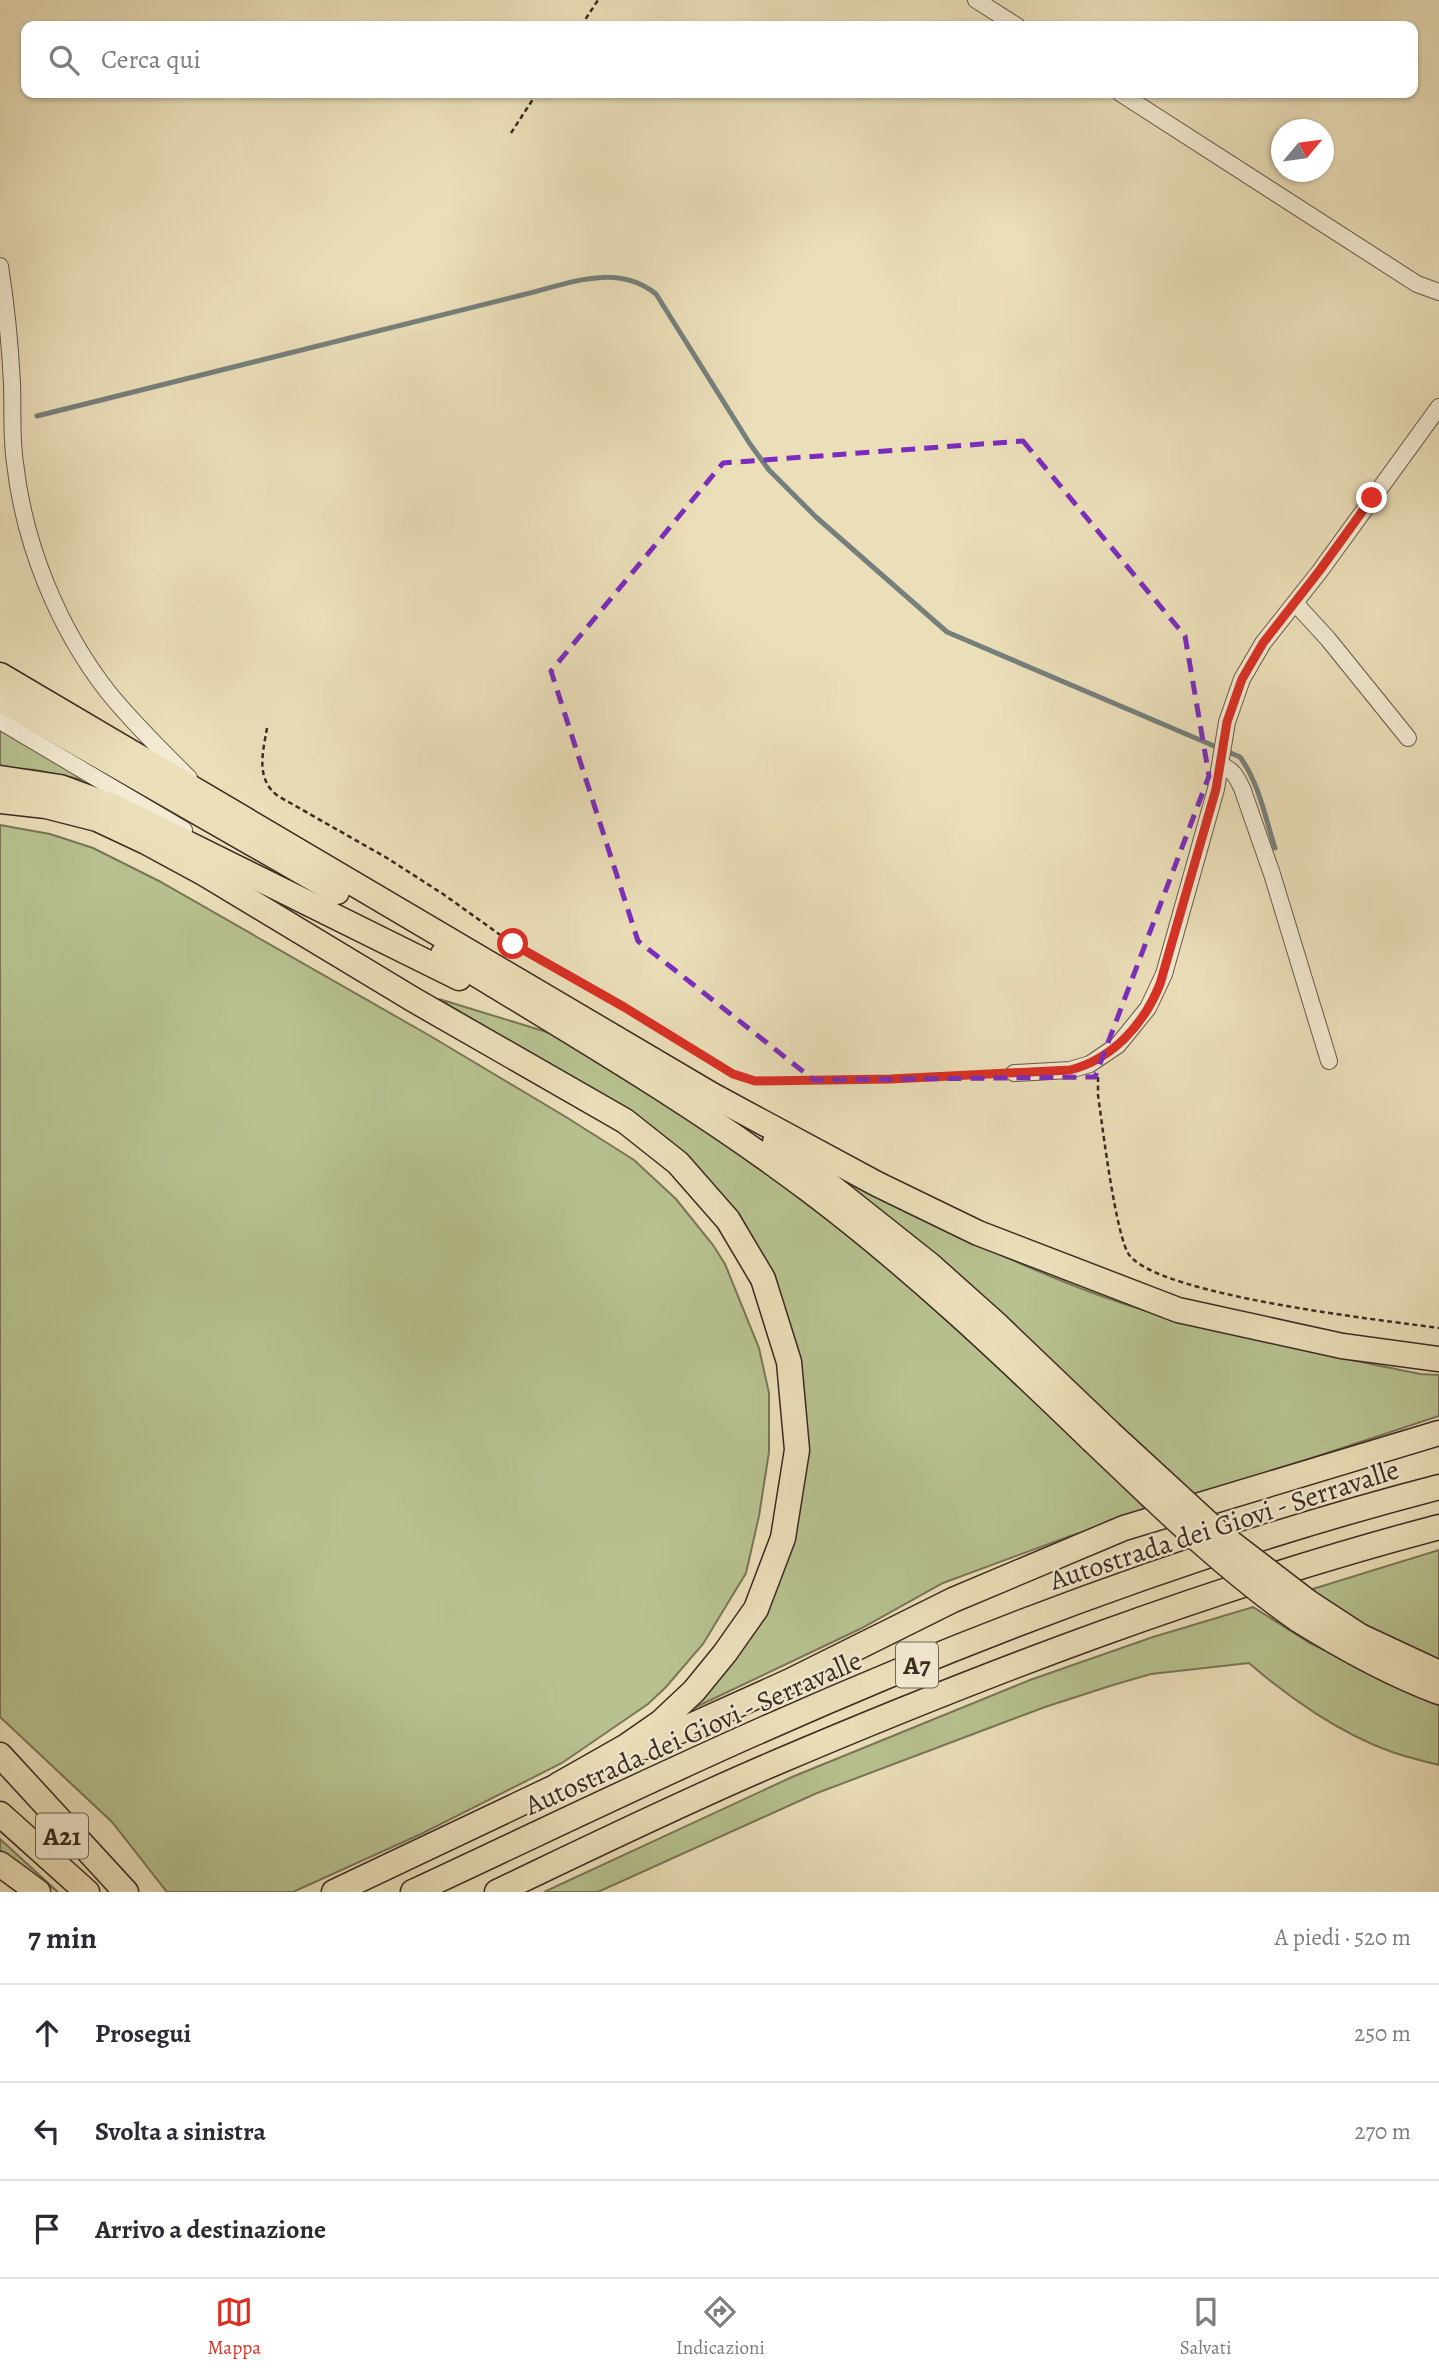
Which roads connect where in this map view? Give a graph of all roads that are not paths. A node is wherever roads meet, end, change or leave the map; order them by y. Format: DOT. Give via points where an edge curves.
graph roads {
  1 [pos="976,0"];
  2 [pos="1009,21"];
  3 [pos="1128,98"];
  4 [pos="0,266"];
  5 [pos="1437,292"];
  6 [pos="2,300"];
  7 [pos="1439,407"];
  8 [pos="1294,603"];
  9 [pos="0,674"];
  10 [pos="0,699"];
  11 [pos="0,721"];
  12 [pos="1408,738"];
  13 [pos="1221,765"];
  14 [pos="0,778"];
  15 [pos="205,795"];
  16 [pos="0,801"];
  17 [pos="285,891"];
  18 [pos="569,1031"];
  19 [pos="1329,1061"];
  20 [pos="1014,1073"];
  21 [pos="712,1095"];
  22 [pos="1439,1359"];
  23 [pos="1439,1433"];
  24 [pos="1101,1436"];
  25 [pos="1439,1487"];
  26 [pos="1439,1527"];
  27 [pos="1302,1610"];
  28 [pos="1439,1673"];
  29 [pos="1439,1692"];
  30 [pos="0,1755"];
  31 [pos="0,1779"];
  32 [pos="558,1785"];
  33 [pos="0,1814"];
  34 [pos="0,1864"];
  35 [pos="38,1892"];
  36 [pos="87,1892"];
  37 [pos="125,1892"];
  38 [pos="334,1892"];
  39 [pos="413,1892"];
  40 [pos="496,1892"];
  1 -- 2 [label="street"];
  3 -- 5 [label="street" via="1417,284"];
  4 -- 6 [label="street"];
  6 -- 15 [label="street" via="16,470 45,577 68,632 94,673 133,722"];
  7 -- 8 [label="street"];
  8 -- 12 [label="street"];
  8 -- 13 [label="street" via="1242,679 1227,722"];
  9 -- 15 [label="highway"];
  10 -- 18 [label="highway"];
  11 -- 17 [label="street"];
  13 -- 19 [label="street" via="1236,775 1241,788"];
  13 -- 20 [label="street" via="1160,984 1148,1008 1099,1060 1070,1070"];
  14 -- 17 [label="highway" via="60,787 114,807"];
  15 -- 21 [label="highway"];
  16 -- 32 [label="highway" via="97,819 146,842 625,1121 678,1163 728,1220 763,1279 789,1362 797,1451 783,1538 756,1609 694,1691 661,1722"];
  17 -- 18 [label="highway"];
  18 -- 24 [label="highway" via="809,1190"];
  21 -- 22 [label="highway" via="978,1233 1178,1310 1342,1346"];
  21 -- 24 [label="highway" via="930,1265 995,1323"];
  23 -- 32 [label="highway" via="1124,1528 953,1600 788,1682"];
  24 -- 27 [label="highway, bridge" via="1222,1536"];
  25 -- 39 [label="highway, Autostrada dei Giovi - Serravalle / A7" via="1168,1567 992,1633 756,1732"];
  26 -- 40 [label="highway, A7" via="1181,1605 1005,1669 774,1763"];
  27 -- 28 [label="highway"];
  27 -- 29 [label="highway" via="1349,1651"];
  30 -- 37 [label="highway"];
  31 -- 37 [label="highway, A21"];
  32 -- 38 [label="highway"];
  33 -- 36 [label="highway, A21"];
  34 -- 35 [label="highway"];
}
